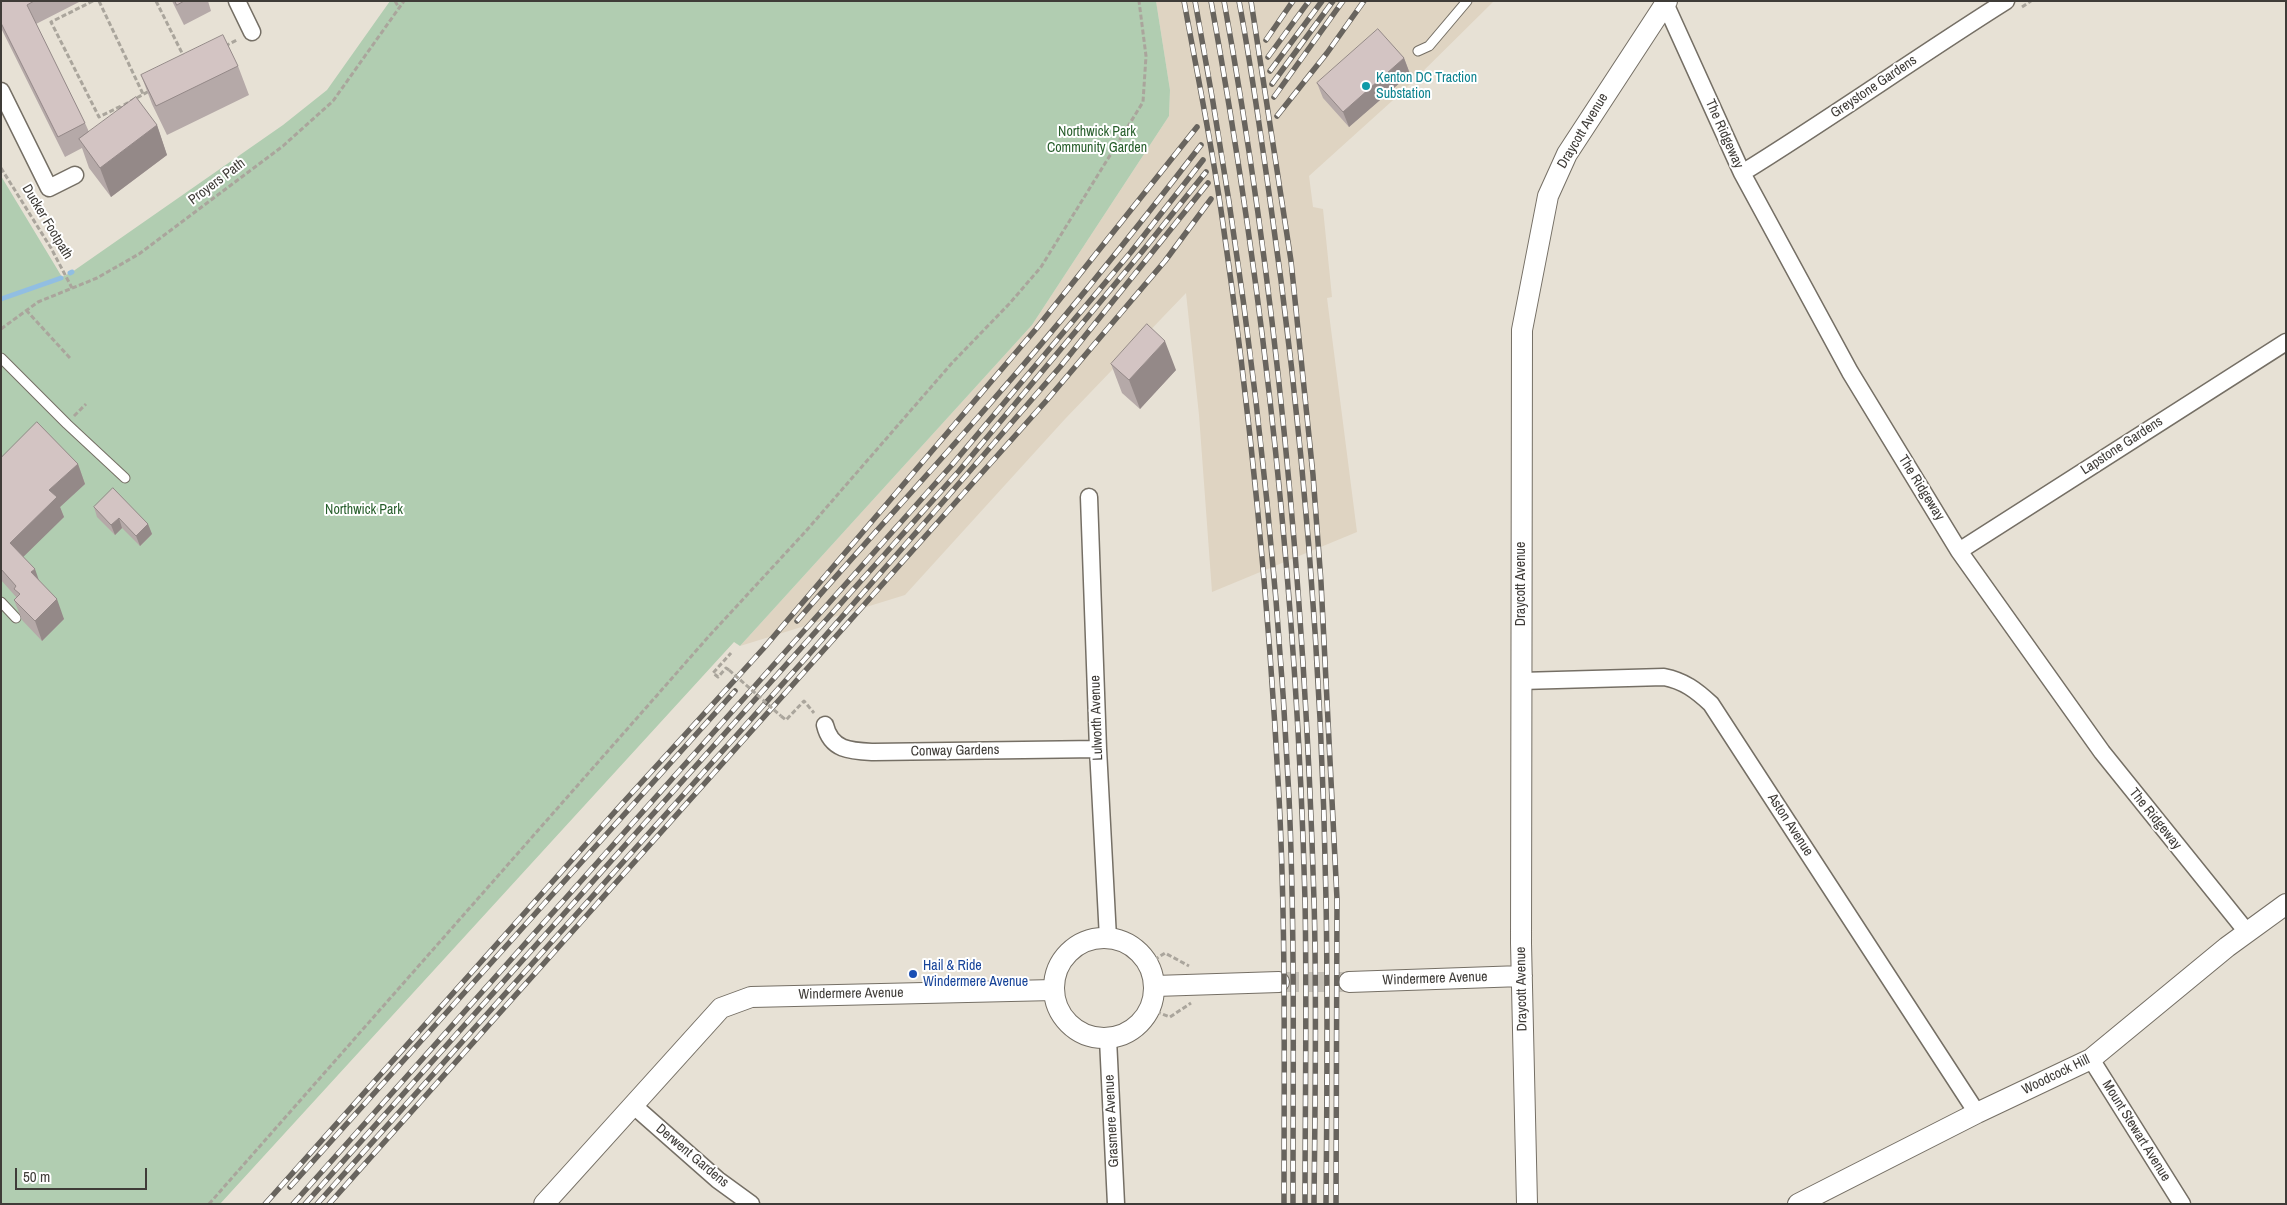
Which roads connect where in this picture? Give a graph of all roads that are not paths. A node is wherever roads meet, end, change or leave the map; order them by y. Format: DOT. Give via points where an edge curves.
graph roads {
  1 [pos="237,1"];
  2 [pos="1467,1"];
  3 [pos="2006,1"];
  4 [pos="1665,2"];
  5 [pos="252,32"];
  6 [pos="1418,50"];
  7 [pos="1,91"];
  8 [pos="1742,173"];
  9 [pos="75,175"];
  10 [pos="2286,342"];
  11 [pos="1,358"];
  12 [pos="126,478"];
  13 [pos="1089,497"];
  14 [pos="1959,551"];
  15 [pos="1,602"];
  16 [pos="16,618"];
  17 [pos="1521,680"];
  18 [pos="825,725"];
  19 [pos="1098,749"];
  20 [pos="2286,904"];
  21 [pos="2247,932"];
  22 [pos="1108,938"];
  23 [pos="1522,976"];
  24 [pos="1279,982"];
  25 [pos="1349,982"];
  26 [pos="1155,986"];
  27 [pos="1054,990"];
  28 [pos="1108,1039"];
  29 [pos="2091,1059"];
  30 [pos="634,1106"];
  31 [pos="1977,1113"];
  32 [pos="544,1204"];
  33 [pos="750,1204"];
  34 [pos="1116,1204"];
  35 [pos="1527,1204"];
  36 [pos="1798,1204"];
  37 [pos="2182,1204"];
  1 -- 5 [label="street"];
  2 -- 6 [label="lane" via="1429,46"];
  3 -- 8 [label="street, Greystone Gardens"];
  4 -- 8 [label="street, The Ridgeway"];
  4 -- 17 [label="street, Draycott Avenue" via="1567,154 1548,196 1522,330"];
  7 -- 9 [label="street" via="48,188"];
  8 -- 14 [label="street, The Ridgeway" via="1850,372"];
  10 -- 14 [label="street, Lapstone Gardens"];
  11 -- 12 [label="lane"];
  13 -- 19 [label="street, Lulworth Avenue"];
  14 -- 21 [label="street, The Ridgeway" via="2102,752"];
  15 -- 16 [label="lane"];
  17 -- 23 [label="street, Draycott Avenue"];
  17 -- 31 [label="street, Aston Avenue" via="1664,676 1682,681 1704,697"];
  18 -- 19 [label="street, Conway Gardens" via="827,735 845,750"];
  19 -- 22 [label="street, Lulworth Avenue"];
  20 -- 21 [label="street, Woodcock Hill"];
  21 -- 29 [label="street, Woodcock Hill"];
  22 -- 26 [label="street" via="1122,941 1137,950 1148,964"];
  22 -- 27 [label="street" via="1094,939 1078,946 1065,957 1056,973"];
  23 -- 25 [label="street, Windermere Avenue"];
  23 -- 35 [label="street, Draycott Avenue"];
  24 -- 26 [label="street"];
  26 -- 28 [label="street" via="1152,1004 1144,1019 1131,1031"];
  27 -- 28 [label="street" via="1062,1017 1075,1029 1090,1037"];
  27 -- 30 [label="street, Windermere Avenue" via="751,996 721,1008"];
  28 -- 34 [label="street, Grasmere Avenue"];
  29 -- 31 [label="street, Woodcock Hill"];
  29 -- 37 [label="street, Mount Stewart Avenue"];
  30 -- 32 [label="street, Windermere Avenue"];
  30 -- 33 [label="street, Derwent Gardens"];
  31 -- 36 [label="street, Woodcock Hill"];
}
